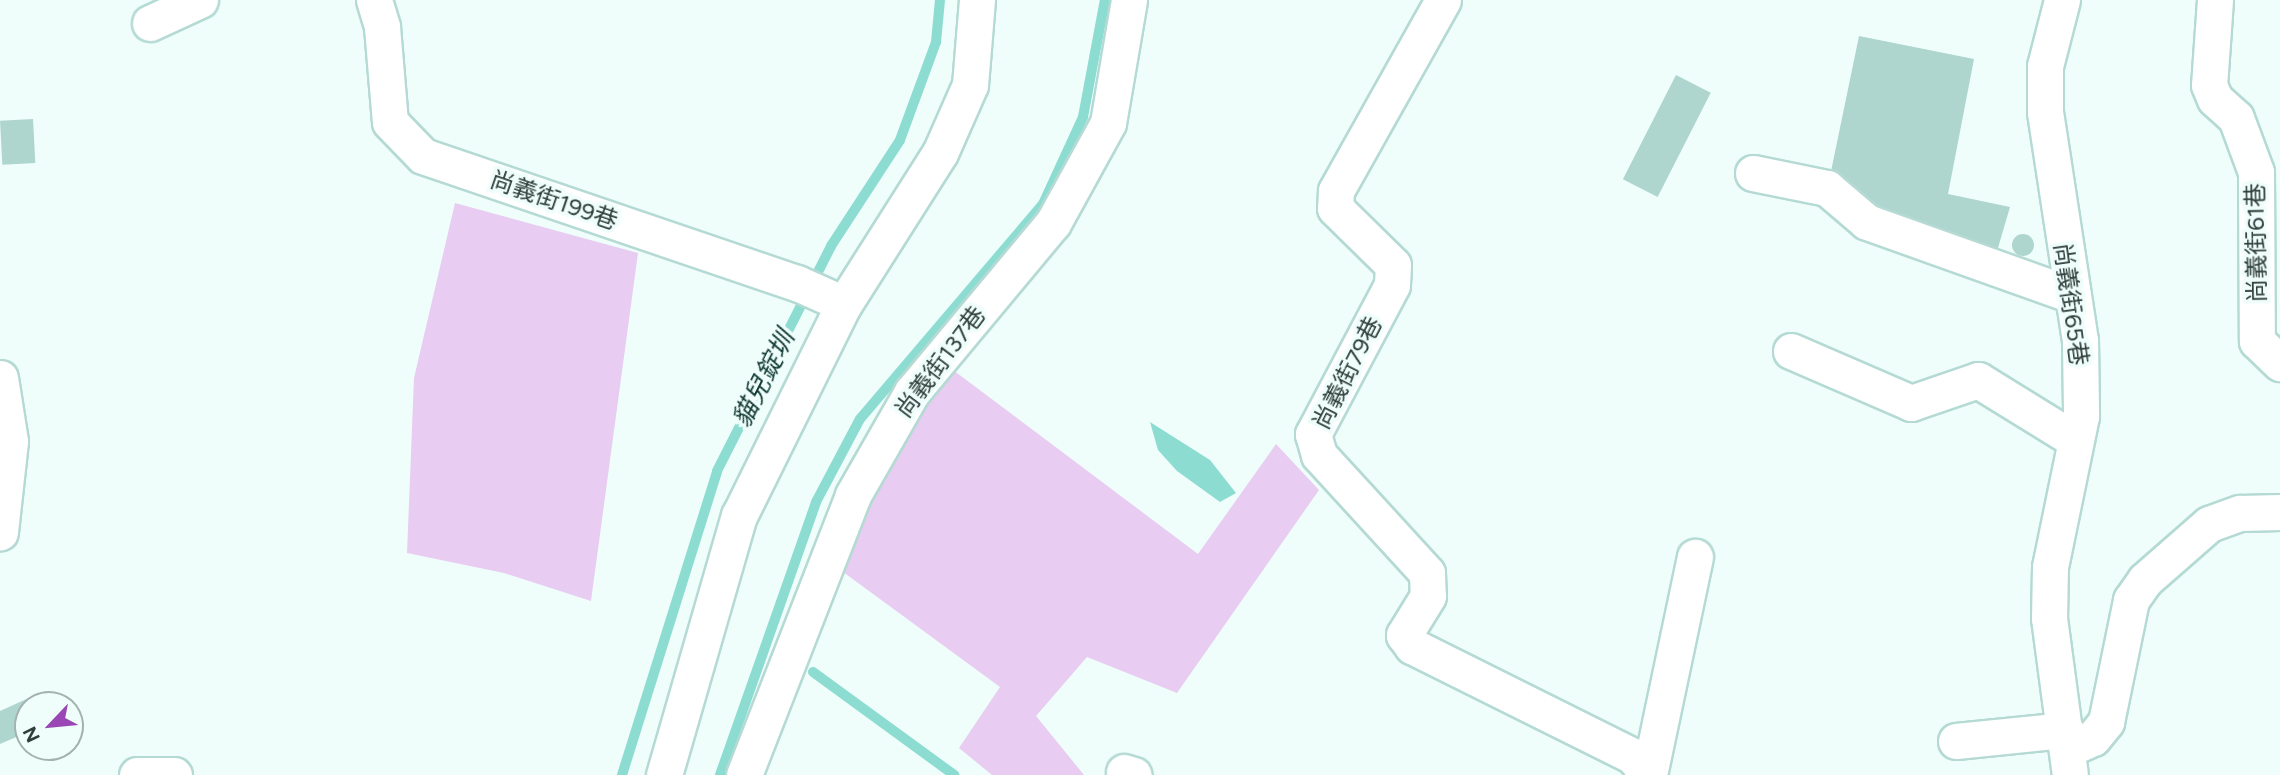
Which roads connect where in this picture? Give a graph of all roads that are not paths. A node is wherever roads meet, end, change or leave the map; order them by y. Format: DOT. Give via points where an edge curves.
graph roads {
  1 [pos="374,0"];
  2 [pos="977,0"];
  3 [pos="1129,0"];
  4 [pos="1443,0"];
  5 [pos="2062,0"];
  6 [pos="2215,0"];
  7 [pos="1753,173"];
  8 [pos="2073,295"];
  9 [pos="844,304"];
  10 [pos="1791,351"];
  11 [pos="2280,363"];
  12 [pos="2,395"];
  13 [pos="2075,440"];
  14 [pos="2280,512"];
  15 [pos="0,532"];
  16 [pos="1695,557"];
  17 [pos="1956,741"];
  18 [pos="2063,760"];
  19 [pos="137,775"];
  20 [pos="174,775"];
  21 [pos="664,775"];
  22 [pos="744,775"];
  23 [pos="1649,775"];
  1 -- 9 [label="street, 尚義街199巷" via="382,27 390,122 423,156 797,283"];
  2 -- 9 [label="street" via="970,85 945,142"];
  3 -- 22 [label="street, 尚義街137巷" via="1108,123 1053,223 912,392 853,495"];
  4 -- 23 [label="street, 尚義街79巷" via="1336,191 1335,208 1393,265 1392,285 1313,434 1319,455 1427,573 1427,596 1404,635 1412,646 1633,755"];
  5 -- 8 [label="street, 尚義街65巷" via="2045,66 2045,112"];
  6 -- 11 [label="street, 尚義街61巷" via="2209,85 2215,99 2236,118 2256,172 2257,341"];
  7 -- 8 [label="street" via="1827,188 1867,222"];
  8 -- 13 [label="street, 尚義街65巷" via="2080,340 2081,416"];
  9 -- 21 [label="street" via="739,516"];
  10 -- 13 [label="street" via="1911,404 1978,380"];
  12 -- 15 [label="street" via="10,442"];
  13 -- 18 [label="street, 尚義街65巷" via="2050,567 2049,618"];
  14 -- 18 [label="street" via="2240,513 2208,524 2145,580 2131,600 2106,722"];
  16 -- 23 [label="street"];
  17 -- 18 [label="street"];
  19 -- 20 [label="street"];
}
